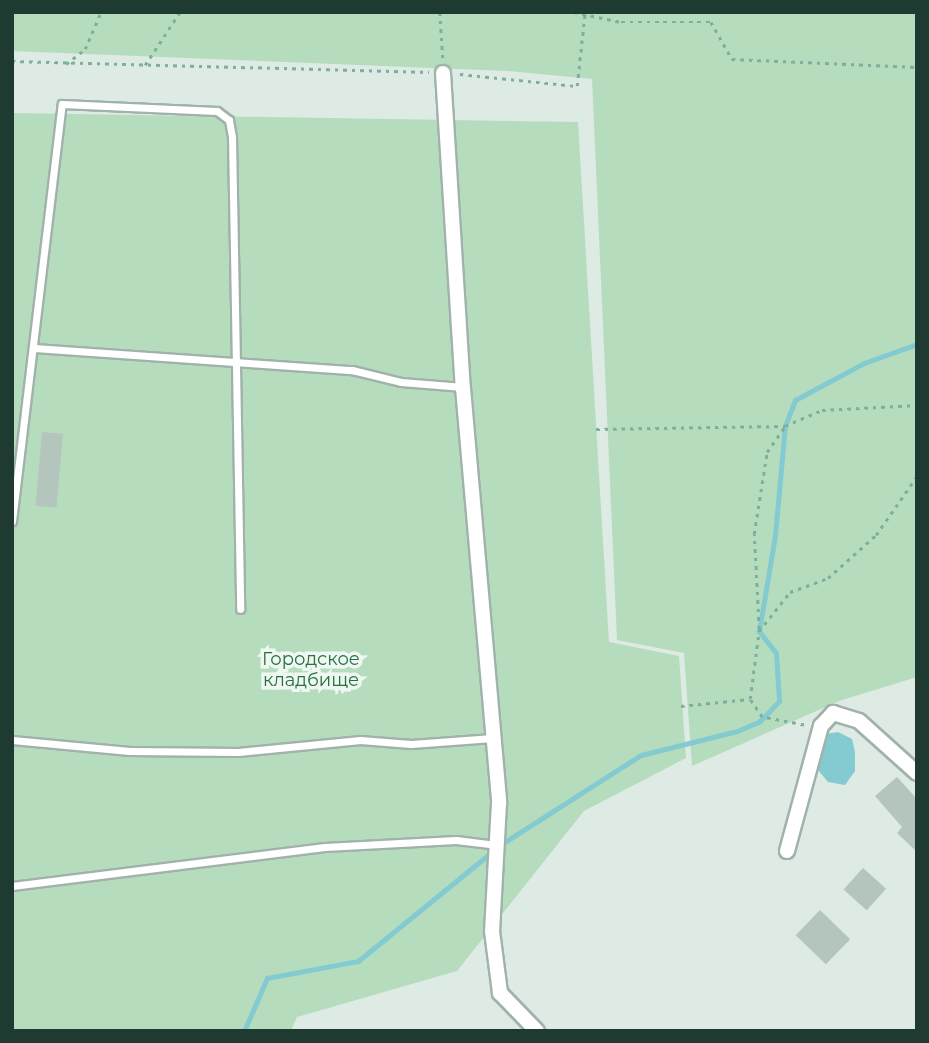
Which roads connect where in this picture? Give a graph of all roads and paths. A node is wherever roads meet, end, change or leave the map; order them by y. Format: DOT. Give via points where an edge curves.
graph roads {
  1 [pos="101,12"];
  2 [pos="180,12"];
  3 [pos="440,12"];
  4 [pos="574,12"];
  5 [pos="585,13"];
  6 [pos="12,61"];
  7 [pos="66,64"];
  8 [pos="145,65"];
  9 [pos="917,67"];
  10 [pos="443,73"];
  11 [pos="34,348"];
  12 [pos="233,361"];
  13 [pos="463,387"];
  14 [pos="917,405"];
  15 [pos="785,426"];
  16 [pos="596,429"];
  17 [pos="917,476"];
  18 [pos="12,521"];
  19 [pos="240,609"];
  20 [pos="759,631"];
  21 [pos="750,699"];
  22 [pos="681,706"];
  23 [pos="821,726"];
  24 [pos="495,738"];
  25 [pos="12,740"];
  26 [pos="917,773"];
  27 [pos="494,845"];
  28 [pos="787,851"];
  29 [pos="12,886"];
  30 [pos="537,1031"];
  1 -- 7 [label="path" via="85,49"];
  2 -- 8 [label="path"];
  3 -- 10 [label="path"];
  4 -- 5 [label="path"];
  5 -- 9 [label="path" via="621,22 711,22 732,59"];
  5 -- 10 [label="path" via="577,86"];
  6 -- 7 [label="path"];
  7 -- 8 [label="path"];
  8 -- 10 [label="path"];
  10 -- 13 [label="street"];
  11 -- 12 [label="lane"];
  11 -- 12 [label="lane" via="62,104 217,111 229,120 232,137"];
  11 -- 18 [label="lane"];
  12 -- 13 [label="lane" via="352,370 401,382"];
  12 -- 19 [label="lane"];
  13 -- 24 [label="street"];
  14 -- 15 [label="path" via="822,410"];
  15 -- 16 [label="path"];
  15 -- 20 [label="path" via="767,452 754,534"];
  17 -- 20 [label="path" via="876,535 828,578 790,592"];
  20 -- 21 [label="path"];
  21 -- 22 [label="path"];
  21 -- 23 [label="path" via="764,718"];
  23 -- 26 [label="street" via="833,713 859,721"];
  23 -- 28 [label="street"];
  24 -- 25 [label="lane" via="411,744 360,740 238,752 129,751"];
  24 -- 27 [label="street" via="499,803"];
  27 -- 29 [label="lane" via="456,839 325,847"];
  27 -- 30 [label="street" via="492,931 499,993"];
}
